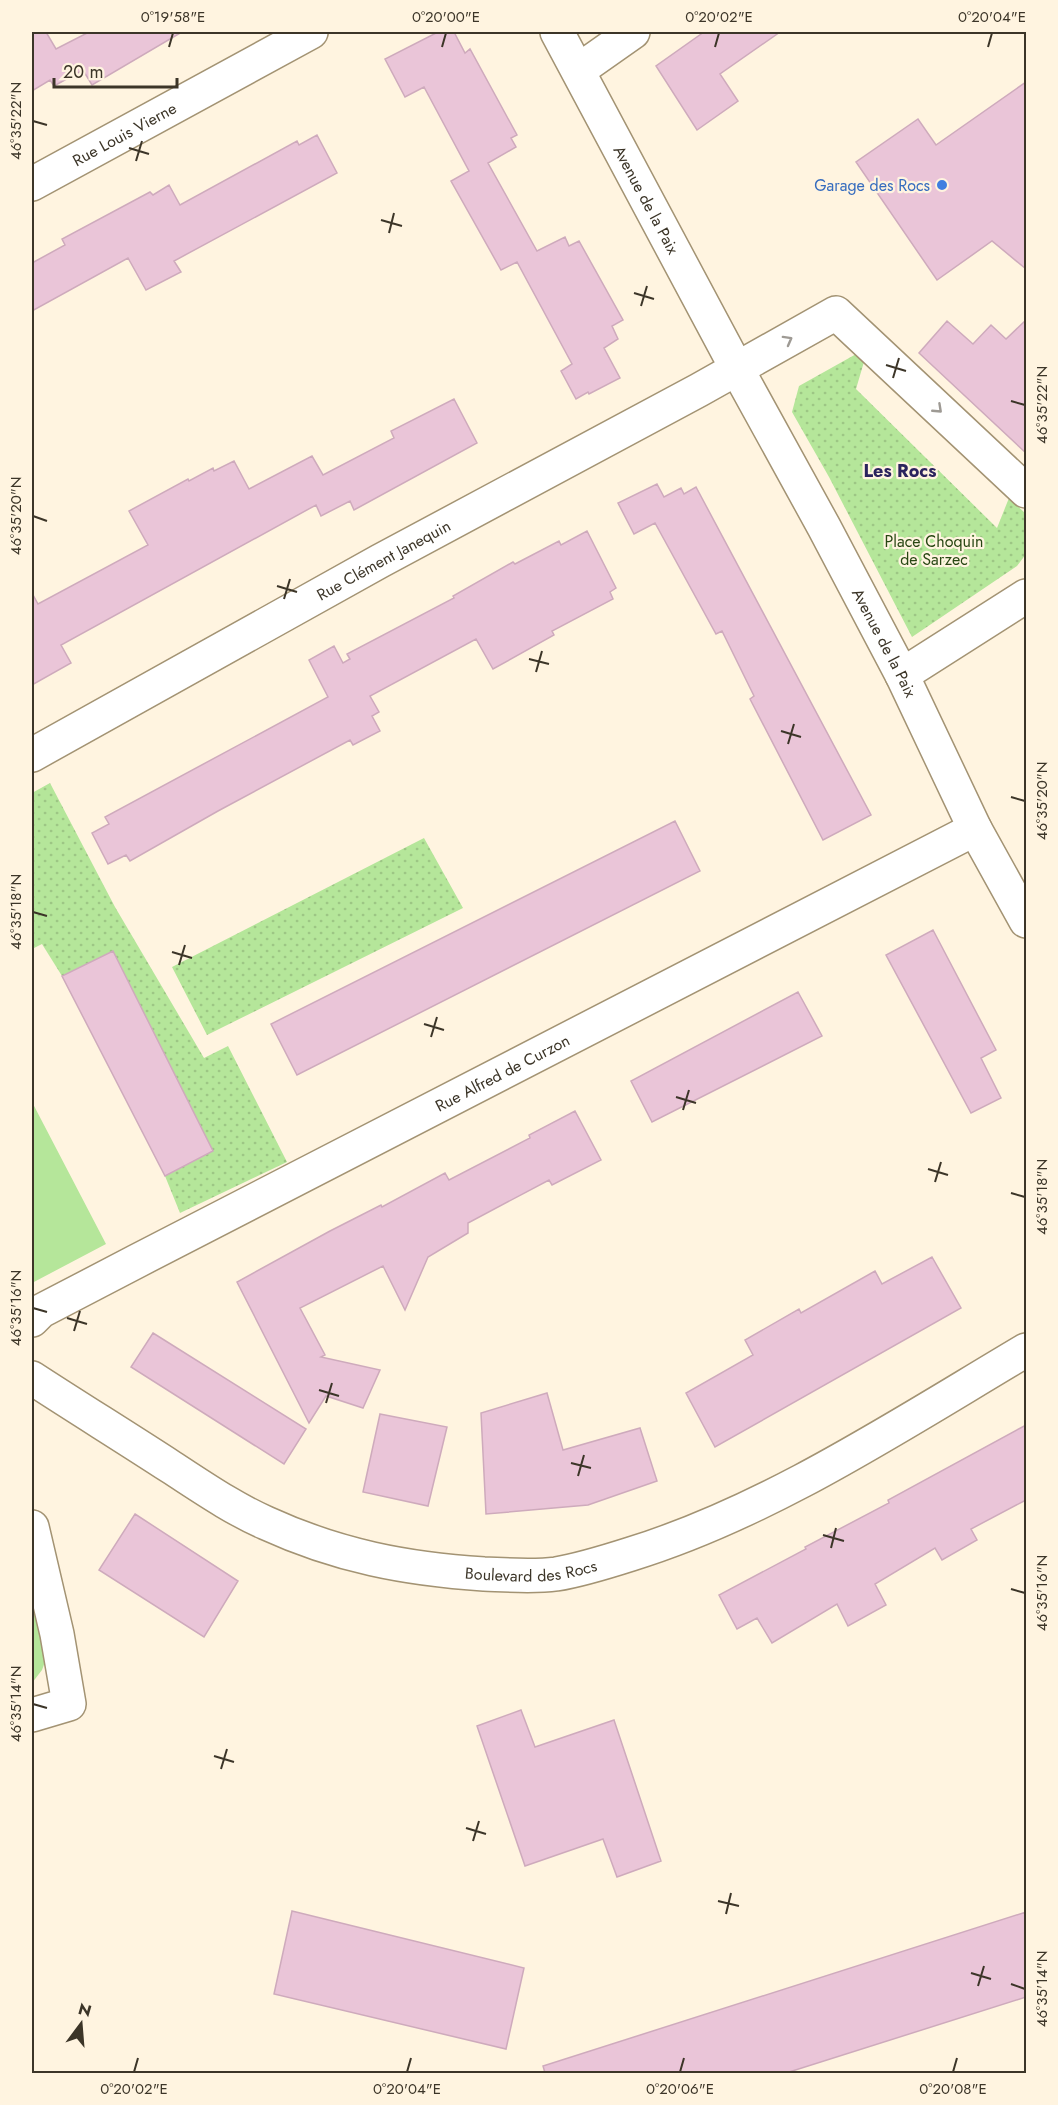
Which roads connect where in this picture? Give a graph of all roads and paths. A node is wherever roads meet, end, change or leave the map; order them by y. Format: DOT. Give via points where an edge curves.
graph roads {
  1 [pos="311,32"];
  2 [pos="557,32"];
  3 [pos="633,32"];
  4 [pos="579,70"];
  5 [pos="32,184"];
  6 [pos="737,369"];
  7 [pos="1026,491"];
  8 [pos="1026,596"];
  9 [pos="902,675"];
  10 [pos="32,755"];
  11 [pos="975,829"];
  12 [pos="1026,921"];
  13 [pos="32,1320"];
  14 [pos="1026,1350"];
  15 [pos="32,1378"];
  16 [pos="32,1527"];
  17 [pos="32,1715"];
  1 -- 5 [label="street, Rue Louis Vierne"];
  2 -- 4 [label="street, Avenue de la Paix"];
  3 -- 4 [label="street"];
  4 -- 6 [label="street, Avenue de la Paix"];
  6 -- 7 [label="street, one-way" via="836,313"];
  6 -- 9 [label="street, Avenue de la Paix"];
  6 -- 10 [label="street, Rue Clément Janequin" via="380,561"];
  8 -- 9 [label="street"];
  9 -- 11 [label="street, Avenue de la Paix"];
  11 -- 12 [label="street, Avenue de la Paix"];
  11 -- 13 [label="street, Rue Alfred de Curzon" via="137,1261 41,1311"];
  14 -- 15 [label="street, Boulevard des Rocs" via="833,1463 721,1522 662,1545 555,1574 432,1571 357,1556 309,1541 223,1500"];
  16 -- 17 [label="street" via="69,1704"];
}
